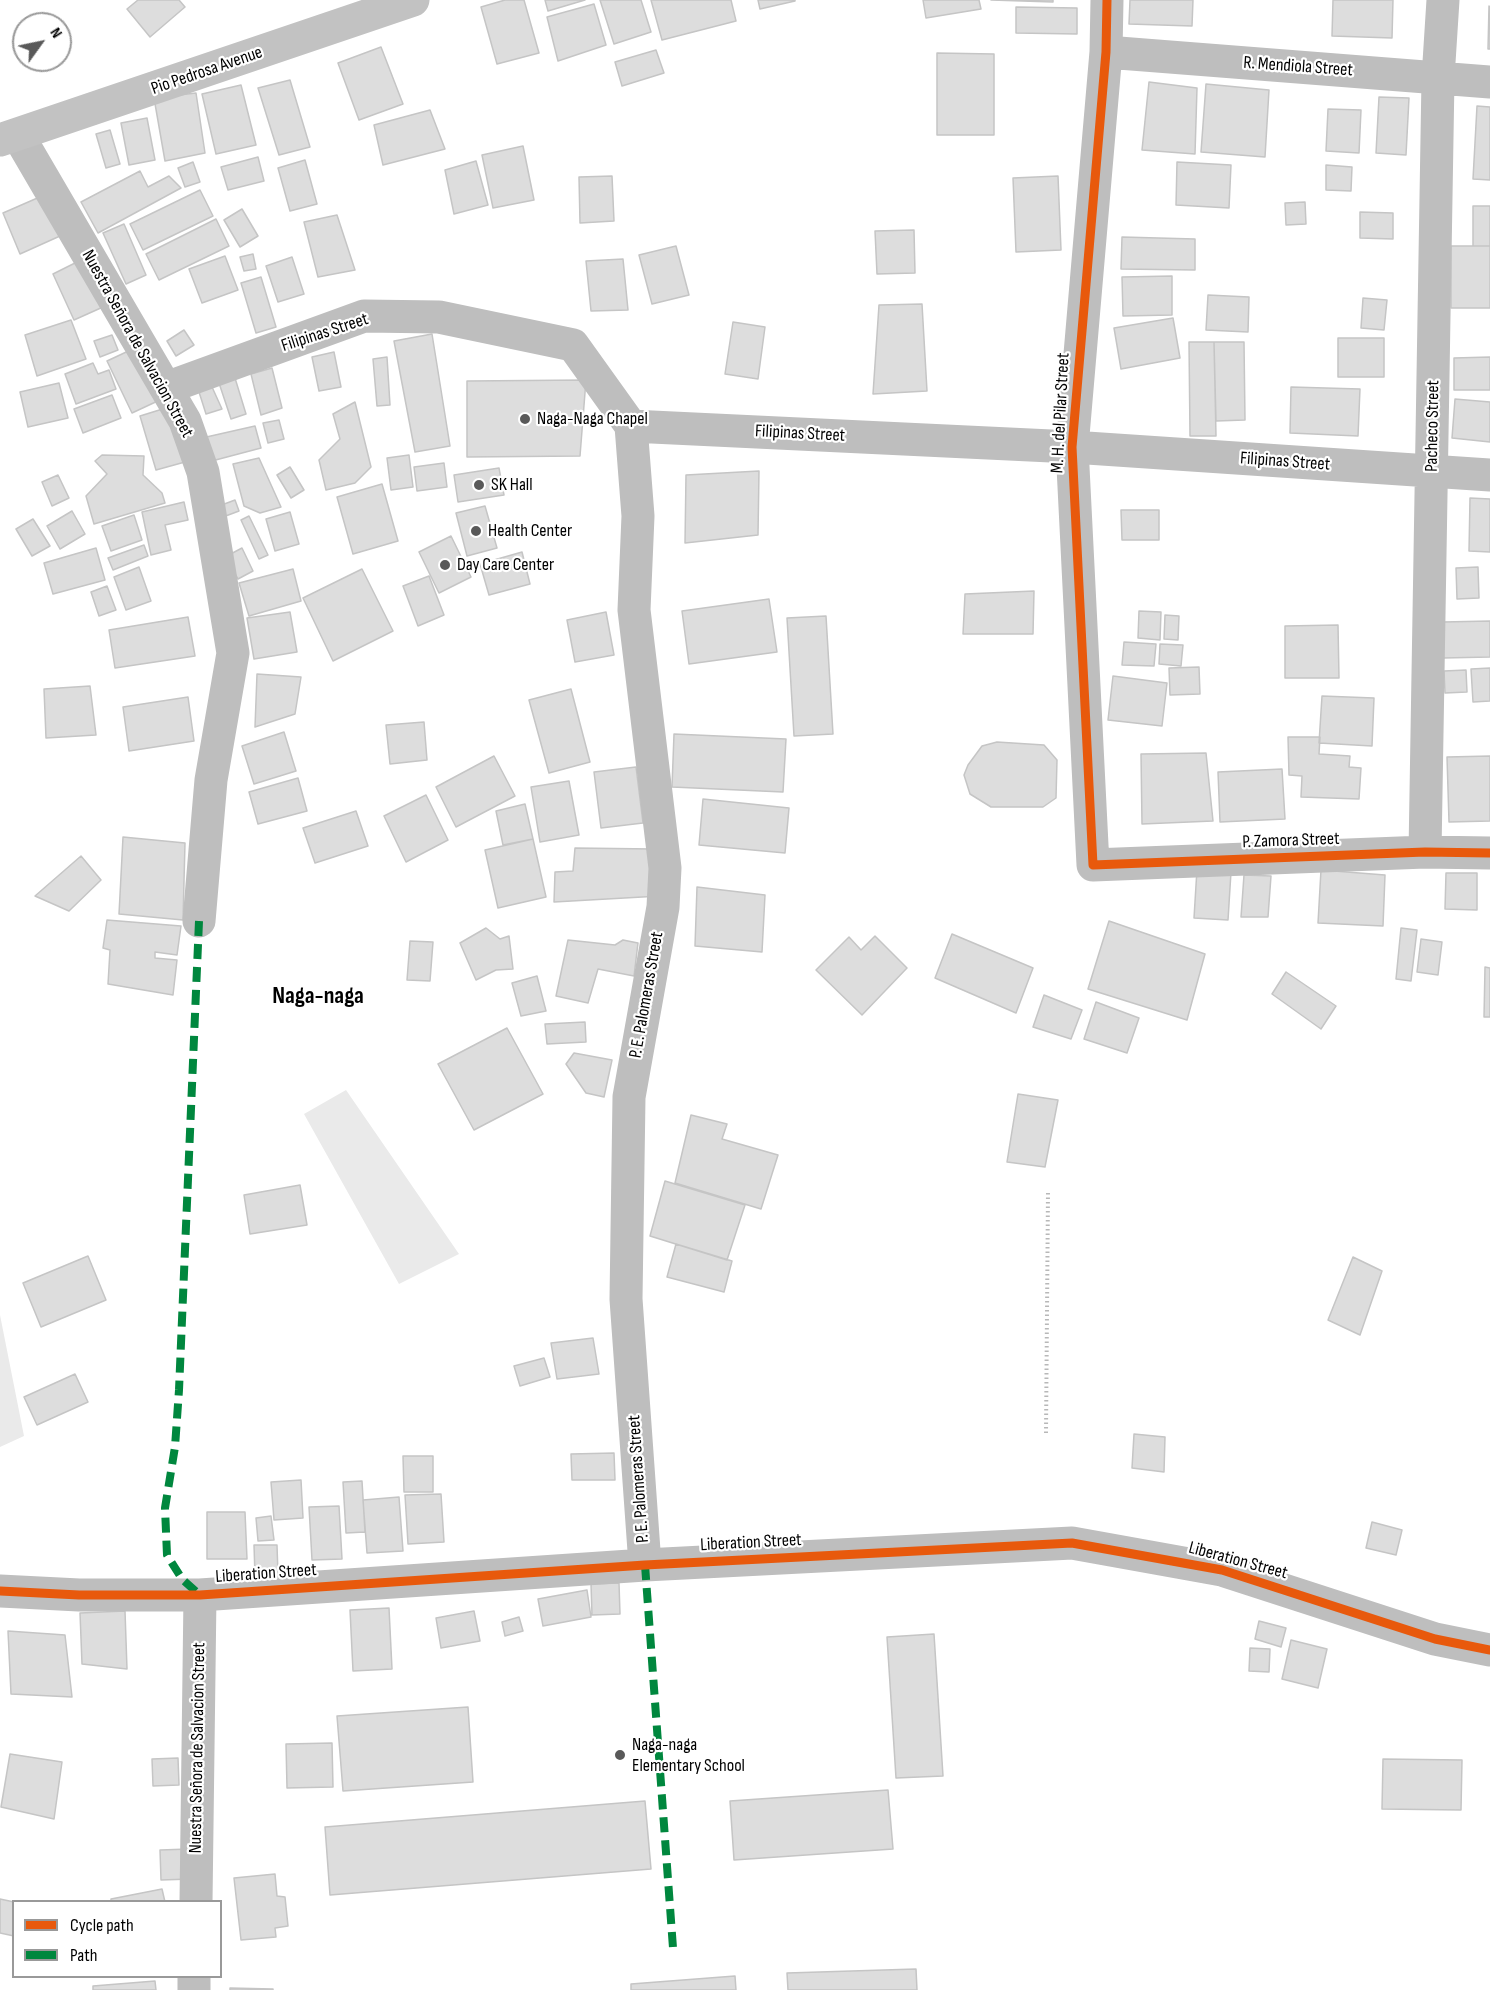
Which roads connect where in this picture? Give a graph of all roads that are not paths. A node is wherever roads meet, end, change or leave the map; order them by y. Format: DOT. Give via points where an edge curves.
graph roads {
  1 [pos="413,0"];
  2 [pos="1107,0"];
  3 [pos="1443,0"];
  4 [pos="1106,52"];
  5 [pos="1438,78"];
  6 [pos="1490,82"];
  7 [pos="9,137"];
  8 [pos="166,388"];
  9 [pos="631,426"];
  10 [pos="1072,447"];
  11 [pos="1433,472"];
  12 [pos="1490,475"];
  13 [pos="1425,852"];
  14 [pos="1490,853"];
  15 [pos="1093,865"];
  16 [pos="199,921"];
  17 [pos="645,1565"];
  18 [pos="0,1591"];
  19 [pos="201,1595"];
  20 [pos="1490,1650"];
  21 [pos="196,1900"];
  1 -- 7 [label="main road, Pio Pedrosa Avenue"];
  2 -- 4 [label="street, M. H. del Pilar Street"];
  3 -- 5 [label="street, Pacheco Street"];
  4 -- 5 [label="street, R. Mendiola Street"];
  4 -- 10 [label="street, M. H. del Pilar Street"];
  5 -- 6 [label="street, R. Mendiola Street"];
  5 -- 11 [label="street, Pacheco Street"];
  7 -- 8 [label="street, Nuestra Señora de Salvacion Street"];
  8 -- 9 [label="street, Filipinas Street" via="364,316 439,317 573,345"];
  8 -- 16 [label="street, Nuestra Señora de Salvacion Street" via="185,421 203,472 233,653 211,780"];
  9 -- 10 [label="street, Filipinas Street"];
  9 -- 17 [label="street, P. E. Palomeras Street" via="638,516 634,610 664,868 663,907 629,1097 626,1299"];
  10 -- 11 [label="street, Filipinas Street"];
  10 -- 15 [label="street, M. H. del Pilar Street"];
  11 -- 12 [label="street, Filipinas Street"];
  11 -- 13 [label="street, Pacheco Street"];
  13 -- 14 [label="street, P. Zamora Street"];
  13 -- 15 [label="street, P. Zamora Street"];
  17 -- 19 [label="street, Liberation Street"];
  17 -- 20 [label="street, Liberation Street" via="1072,1544 1222,1570 1435,1639"];
  18 -- 19 [label="street, Liberation Street"];
  19 -- 21 [label="street, Nuestra Señora de Salvacion Street"];
}
